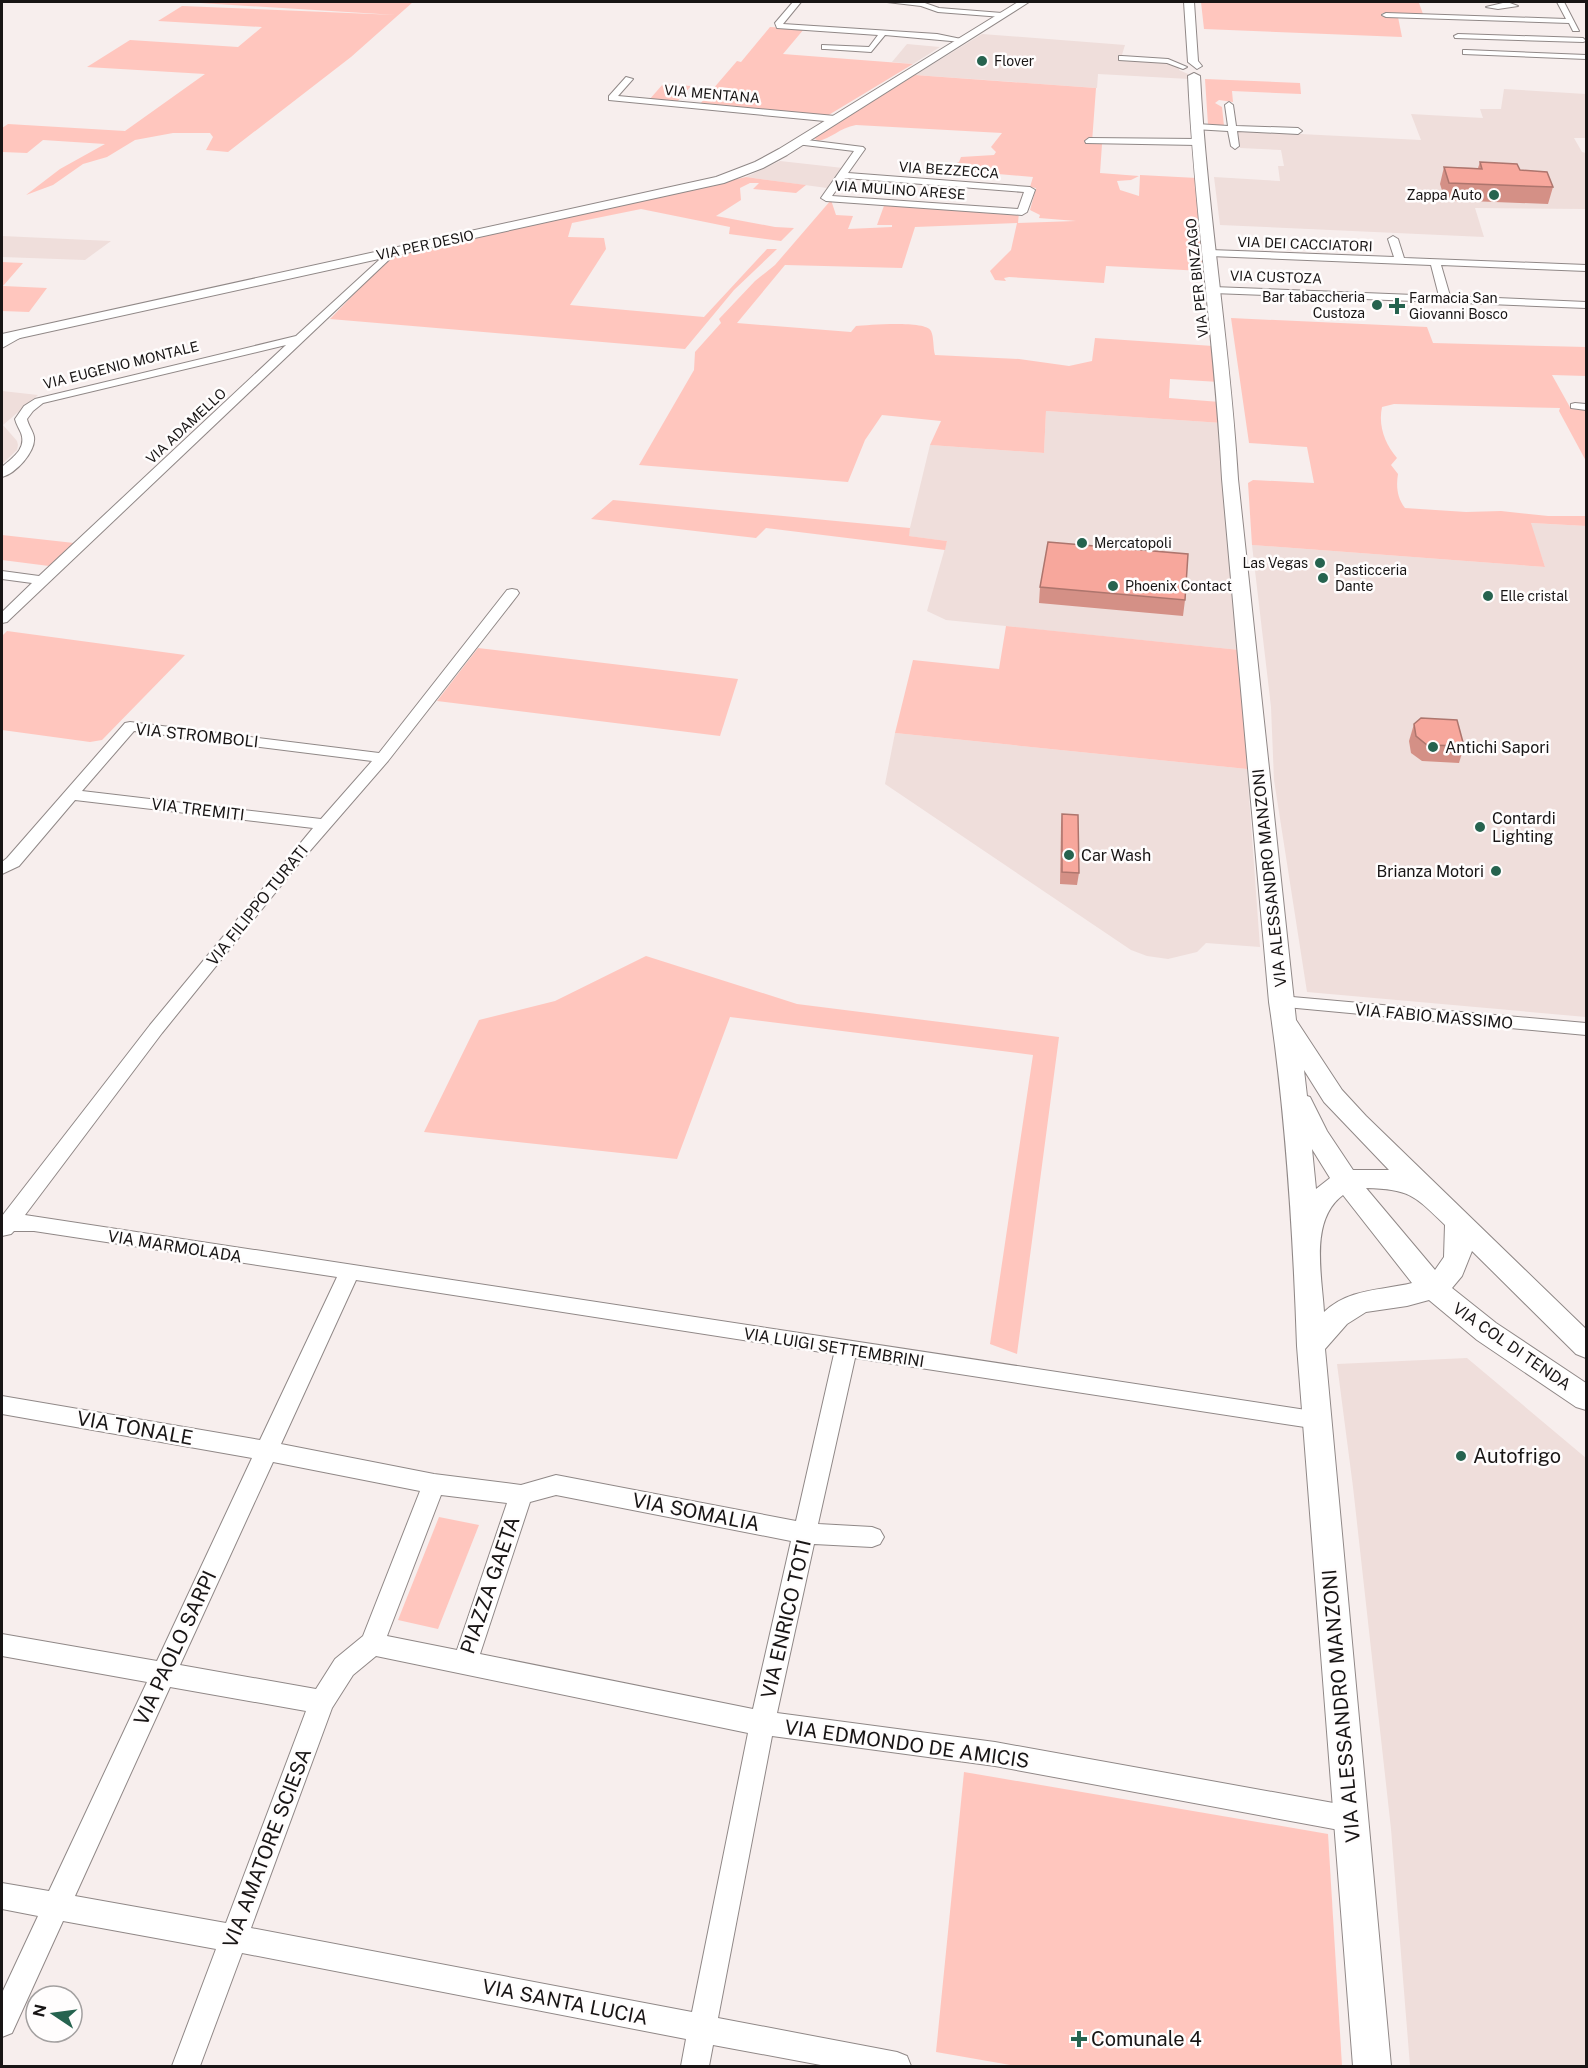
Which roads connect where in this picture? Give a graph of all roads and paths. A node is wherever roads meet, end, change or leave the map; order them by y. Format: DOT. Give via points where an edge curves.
graph roads {
  1 [pos="796,2"];
  2 [pos="891,2"];
  3 [pos="1024,2"];
  4 [pos="1189,2"];
  5 [pos="1561,2"];
  6 [pos="1433,6"];
  7 [pos="1477,6"];
  8 [pos="1498,7"];
  9 [pos="1576,13"];
  10 [pos="1002,15"];
  11 [pos="1386,15"];
  12 [pos="1437,16"];
  13 [pos="1568,17"];
  14 [pos="884,33"];
  15 [pos="1458,36"];
  16 [pos="1584,37"];
  17 [pos="962,40"];
  18 [pos="825,48"];
  19 [pos="1466,52"];
  20 [pos="1587,57"];
  21 [pos="1122,58"];
  22 [pos="1190,67"];
  23 [pos="629,79"];
  24 [pos="1229,105"];
  25 [pos="835,119"];
  26 [pos="1197,127"];
  27 [pos="1233,128"];
  28 [pos="1298,131"];
  29 [pos="1089,141"];
  30 [pos="799,142"];
  31 [pos="1197,142"];
  32 [pos="1236,146"];
  33 [pos="843,175"];
  34 [pos="1022,212"];
  35 [pos="1393,239"];
  36 [pos="390,253"];
  37 [pos="1210,254"];
  38 [pos="1400,261"];
  39 [pos="1435,262"];
  40 [pos="1587,268"];
  41 [pos="1213,290"];
  42 [pos="1445,299"];
  43 [pos="1587,305"];
  44 [pos="21,333"];
  45 [pos="302,337"];
  46 [pos="2,338"];
  47 [pos="2,345"];
  48 [pos="1226,410"];
  49 [pos="2,473"];
  50 [pos="2,575"];
  51 [pos="43,580"];
  52 [pos="512,593"];
  53 [pos="3,617"];
  54 [pos="383,758"];
  55 [pos="72,795"];
  56 [pos="324,824"];
  57 [pos="2,869"];
  58 [pos="1282,1010"];
  59 [pos="1587,1029"];
  60 [pos="1294,1087"];
  61 [pos="1347,1182"];
  62 [pos="1426,1190"];
  63 [pos="1458,1223"];
  64 [pos="4,1226"];
  65 [pos="1307,1238"];
  66 [pos="349,1273"];
  67 [pos="1434,1288"];
  68 [pos="1311,1346"];
  69 [pos="1587,1346"];
  70 [pos="846,1349"];
  71 [pos="1587,1398"];
  72 [pos="2,1405"];
  73 [pos="1318,1420"];
  74 [pos="268,1451"];
  75 [pos="434,1484"];
  76 [pos="521,1495"];
  77 [pos="805,1533"];
  78 [pos="872,1537"];
  79 [pos="372,1644"];
  80 [pos="2,1645"];
  81 [pos="465,1662"];
  82 [pos="164,1674"];
  83 [pos="322,1702"];
  84 [pos="762,1724"];
  85 [pos="1350,1819"];
  86 [pos="2,1896"];
  87 [pos="55,1906"];
  88 [pos="233,1938"];
  89 [pos="2,2024"];
  90 [pos="703,2029"];
  91 [pos="858,2063"];
  92 [pos="186,2067"];
  93 [pos="696,2067"];
  94 [pos="897,2067"];
  95 [pos="1372,2067"];
  1 -- 14 [label="street" via="780,26"];
  2 -- 10 [label="street"];
  3 -- 10 [label="main road, VIA PER DESIO"];
  4 -- 22 [label="main road, VIA PER BINZAGO"];
  5 -- 13 [label="street"];
  6 -- 12 [label="street"];
  7 -- 8 [label="street"];
  9 -- 13 [label="street"];
  10 -- 17 [label="main road, VIA PER DESIO"];
  11 -- 12 [label="street"];
  12 -- 13 [label="street"];
  13 -- 16 [label="street"];
  14 -- 17 [label="street"];
  14 -- 18 [label="street" via="871,50"];
  15 -- 16 [label="street"];
  17 -- 25 [label="main road, VIA PER DESIO" via="950,52"];
  19 -- 20 [label="street"];
  21 -- 22 [label="street"];
  22 -- 26 [label="main road, VIA PER BINZAGO"];
  23 -- 25 [label="street, VIA MENTANA" via="612,98"];
  24 -- 27 [label="street"];
  25 -- 30 [label="main road, VIA PER DESIO"];
  26 -- 27 [label="street"];
  26 -- 31 [label="main road, VIA PER BINZAGO"];
  27 -- 28 [label="street"];
  27 -- 32 [label="street"];
  29 -- 31 [label="street"];
  30 -- 33 [label="street, VIA MULINO ARESE" via="860,149"];
  30 -- 36 [label="main road, VIA PER DESIO" via="759,165 711,183"];
  31 -- 37 [label="main road, VIA PER BINZAGO"];
  33 -- 34 [label="street, VIA BEZZECCA" via="1030,190"];
  33 -- 34 [label="street, VIA MULINO ARESE" via="826,198"];
  35 -- 38 [label="street, VIA DEI CACCIATORI"];
  36 -- 44 [label="main road, VIA PER DESIO"];
  36 -- 45 [label="street, VIA ADAMELLO"];
  37 -- 38 [label="street, VIA DEI CACCIATORI"];
  37 -- 41 [label="main road, VIA PER BINZAGO"];
  38 -- 39 [label="street, VIA DEI CACCIATORI"];
  39 -- 40 [label="street, VIA DEI CACCIATORI"];
  39 -- 42 [label="street"];
  41 -- 42 [label="street, VIA CUSTOZA"];
  41 -- 48 [label="main road, VIA PER BINZAGO"];
  42 -- 43 [label="street, VIA CUSTOZA"];
  44 -- 46 [label="main road, VIA PER DESIO"];
  44 -- 47 [label="street"];
  45 -- 49 [label="street, VIA EUGENIO MONTALE" via="39,401 21,418 28,436 27,448"];
  45 -- 51 [label="street, VIA ADAMELLO"];
  48 -- 58 [label="main road, VIA ALESSANDRO MANZONI"];
  50 -- 51 [label="street"];
  51 -- 53 [label="street, VIA ADAMELLO"];
  52 -- 54 [label="street, VIA FILIPPO TURATI"];
  54 -- 55 [label="street, VIA STROMBOLI" via="130,726"];
  54 -- 56 [label="street, VIA FILIPPO TURATI"];
  55 -- 56 [label="street, VIA TREMITI"];
  55 -- 57 [label="street, VIA STROMBOLI" via="13,862"];
  56 -- 64 [label="street, VIA FILIPPO TURATI" via="156,1029"];
  58 -- 59 [label="street, VIA FABIO MASSIMO"];
  58 -- 60 [label="main road, VIA ALESSANDRO MANZONI"];
  58 -- 62 [label="main road" via="1333,1096"];
  60 -- 61 [label="main road, VIA COL DI TENDA" via="1310,1124"];
  60 -- 65 [label="main road, VIA ALESSANDRO MANZONI"];
  61 -- 62 [label="main road" via="1377,1177"];
  61 -- 65 [label="main road" via="1328,1191 1318,1205"];
  61 -- 67 [label="main road, VIA COL DI TENDA"];
  62 -- 63 [label="main road"];
  63 -- 67 [label="main road" via="1459,1258 1448,1277"];
  63 -- 69 [label="main road"];
  64 -- 66 [label="street, VIA MARMOLADA" via="34,1223"];
  65 -- 68 [label="main road, VIA ALESSANDRO MANZONI"];
  66 -- 70 [label="street, VIA LUIGI SETTEMBRINI"];
  66 -- 74 [label="street, VIA PAOLO SARPI"];
  67 -- 68 [label="main road" via="1360,1302 1341,1312"];
  67 -- 71 [label="main road, VIA COL DI TENDA" via="1489,1333"];
  68 -- 73 [label="main road, VIA ALESSANDRO MANZONI"];
  70 -- 73 [label="street, VIA LUIGI SETTEMBRINI"];
  70 -- 77 [label="street, VIA ENRICO TOTI"];
  72 -- 74 [label="street, VIA TONALE"];
  73 -- 85 [label="main road, VIA ALESSANDRO MANZONI"];
  74 -- 75 [label="street"];
  74 -- 82 [label="street, VIA PAOLO SARPI"];
  75 -- 76 [label="street"];
  75 -- 79 [label="street"];
  76 -- 77 [label="street, VIA SOMALIA" via="556,1485"];
  76 -- 81 [label="street, PIAZZA GAETA"];
  77 -- 78 [label="street, VIA SOMALIA"];
  77 -- 84 [label="street, VIA ENRICO TOTI"];
  79 -- 81 [label="street, PIAZZA GAETA"];
  79 -- 83 [label="street, VIA AMATORE SCIESA" via="344,1667"];
  80 -- 82 [label="street"];
  81 -- 84 [label="street, VIA EDMONDO DE AMICIS"];
  82 -- 83 [label="street"];
  82 -- 87 [label="street, VIA PAOLO SARPI"];
  83 -- 88 [label="street, VIA AMATORE SCIESA"];
  84 -- 85 [label="street, VIA EDMONDO DE AMICIS" via="995,1754"];
  84 -- 90 [label="street, VIA ENRICO TOTI"];
  85 -- 95 [label="main road, VIA ALESSANDRO MANZONI"];
  86 -- 87 [label="street, VIA SANTA LUCIA"];
  87 -- 88 [label="street, VIA SANTA LUCIA"];
  87 -- 89 [label="street, VIA PAOLO SARPI"];
  88 -- 90 [label="street, VIA SANTA LUCIA"];
  88 -- 92 [label="street, VIA AMATORE SCIESA"];
  90 -- 91 [label="street, VIA SANTA LUCIA"];
  90 -- 93 [label="street, VIA ENRICO TOTI"];
  91 -- 94 [label="street, VIA SANTA LUCIA"];
}
